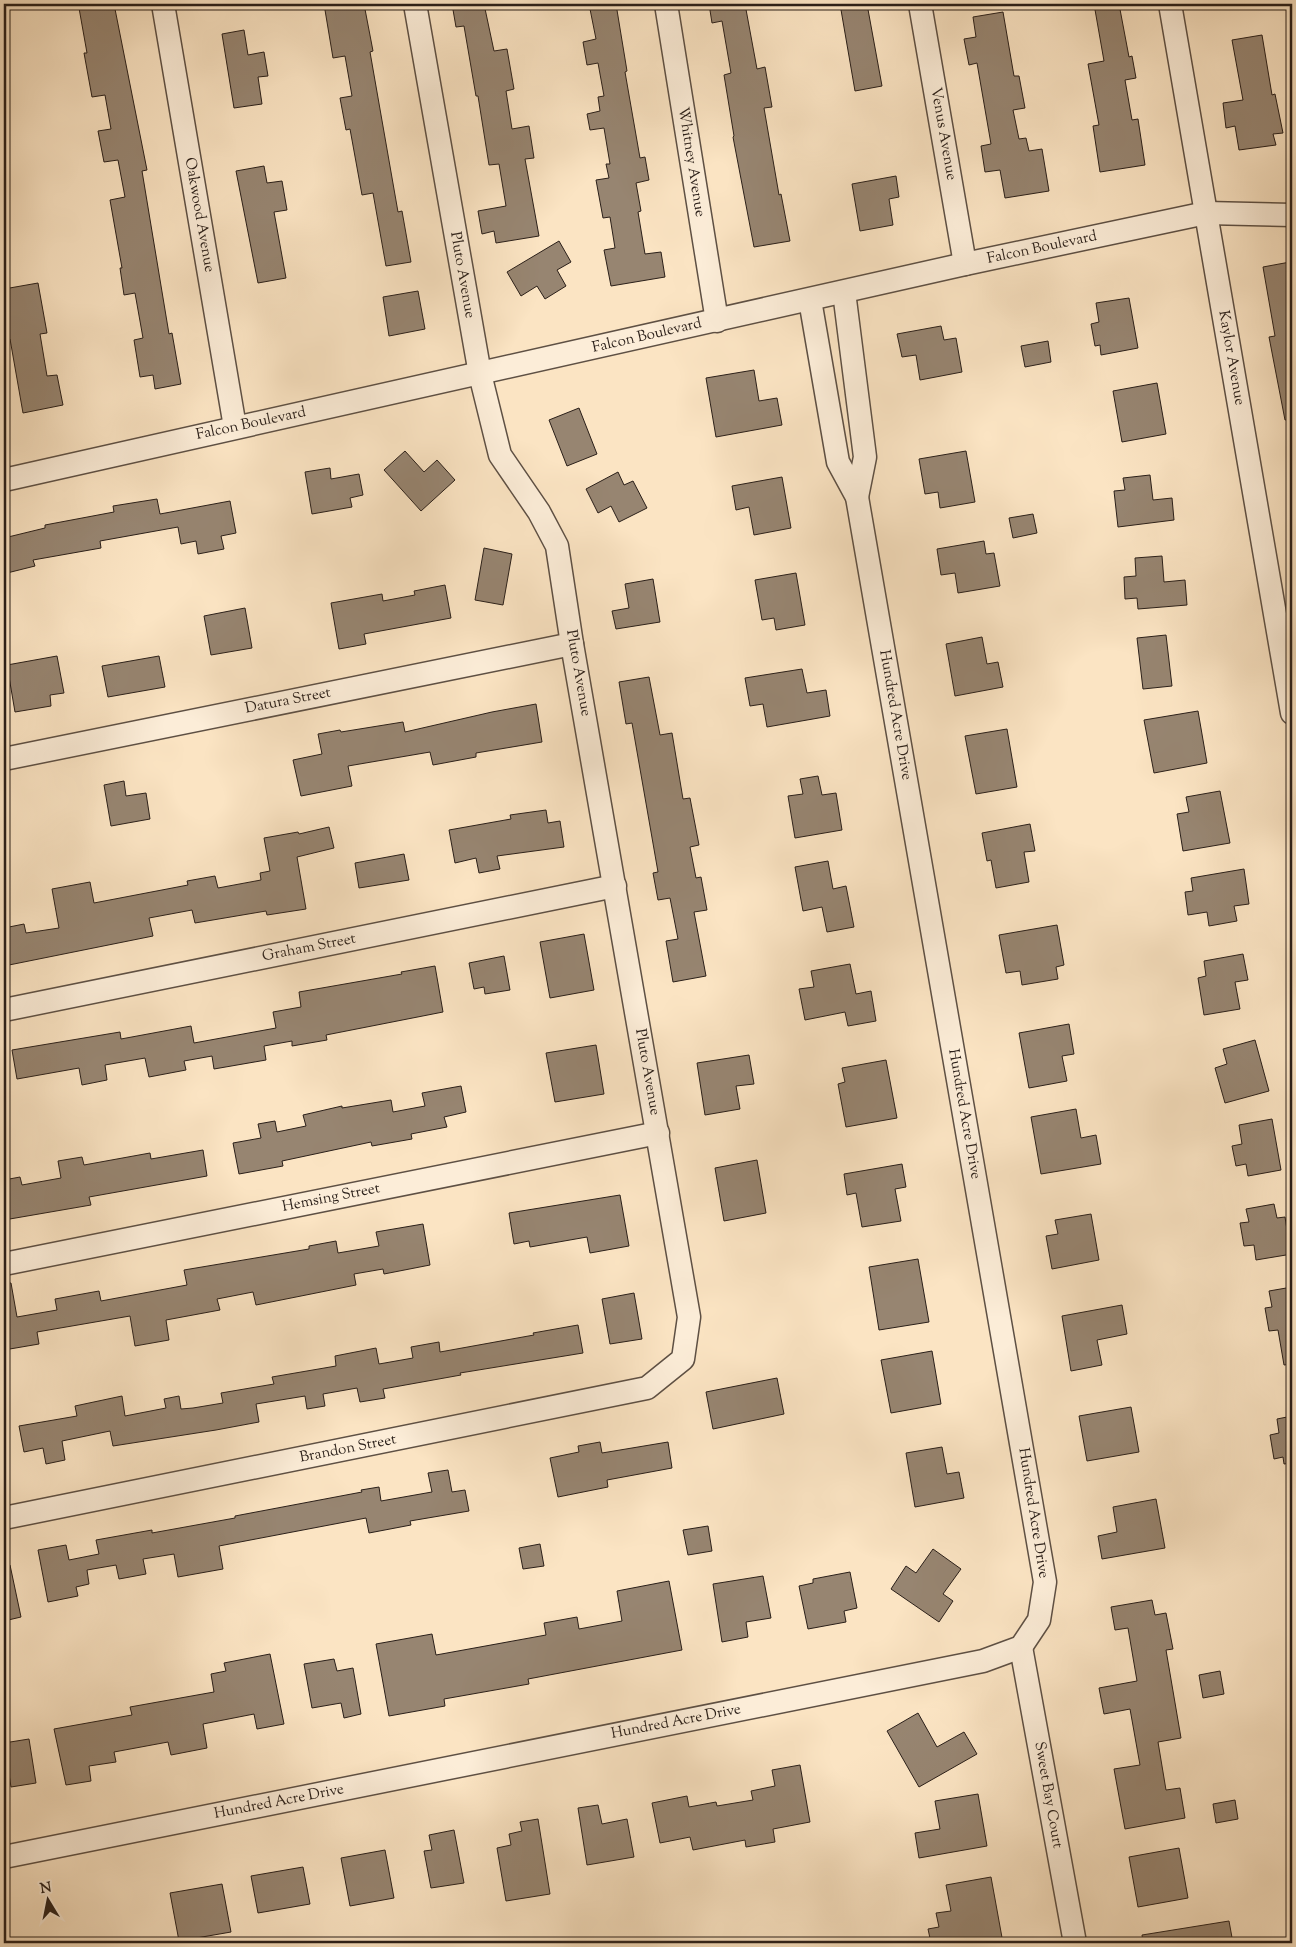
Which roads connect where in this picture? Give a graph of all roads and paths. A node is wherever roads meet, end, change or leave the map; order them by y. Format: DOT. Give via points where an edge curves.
graph roads {
  1 [pos="163,4"];
  2 [pos="415,4"];
  3 [pos="666,4"];
  4 [pos="920,4"];
  5 [pos="1170,4"];
  6 [pos="1206,213"];
  7 [pos="1292,215"];
  8 [pos="964,264"];
  9 [pos="844,292"];
  10 [pos="810,300"];
  11 [pos="717,321"];
  12 [pos="480,374"];
  13 [pos="235,427"];
  14 [pos="4,480"];
  15 [pos="857,497"];
  16 [pos="572,644"];
  17 [pos="1292,713"];
  18 [pos="4,759"];
  19 [pos="615,886"];
  20 [pos="4,1010"];
  21 [pos="658,1133"];
  22 [pos="4,1264"];
  23 [pos="683,1359"];
  24 [pos="4,1518"];
  25 [pos="1021,1647"];
  26 [pos="4,1857"];
  27 [pos="1075,1943"];
  1 -- 13 [label="street, Oakwood Avenue"];
  2 -- 12 [label="street, Pluto Avenue"];
  3 -- 11 [label="street, Whitney Avenue"];
  4 -- 8 [label="street, Venus Avenue"];
  5 -- 6 [label="street, Kaylor Avenue"];
  6 -- 7 [label="street, Falcon Boulevard"];
  6 -- 8 [label="street, Falcon Boulevard"];
  6 -- 17 [label="street, Kaylor Avenue"];
  8 -- 9 [label="street, Falcon Boulevard"];
  9 -- 10 [label="street, Falcon Boulevard"];
  9 -- 15 [label="street, Hundred Acre Drive" via="865,457"];
  10 -- 11 [label="street, Falcon Boulevard"];
  10 -- 15 [label="street, Hundred Acre Drive" via="838,462"];
  11 -- 12 [label="street, Falcon Boulevard"];
  12 -- 13 [label="street, Falcon Boulevard"];
  12 -- 16 [label="street, Pluto Avenue" via="500,454 539,512 557,546"];
  13 -- 14 [label="street, Falcon Boulevard"];
  15 -- 25 [label="street, Hundred Acre Drive" via="1045,1582 1039,1620"];
  16 -- 18 [label="street, Datura Street"];
  16 -- 19 [label="street, Pluto Avenue"];
  19 -- 20 [label="street, Graham Street"];
  19 -- 21 [label="street, Pluto Avenue"];
  21 -- 22 [label="street, Hemsing Street"];
  21 -- 23 [label="street, Pluto Avenue" via="689,1317"];
  23 -- 24 [label="street, Brandon Street" via="647,1388"];
  25 -- 26 [label="street, Hundred Acre Drive" via="983,1660"];
  25 -- 27 [label="street, Sweet Bay Court"];
}
